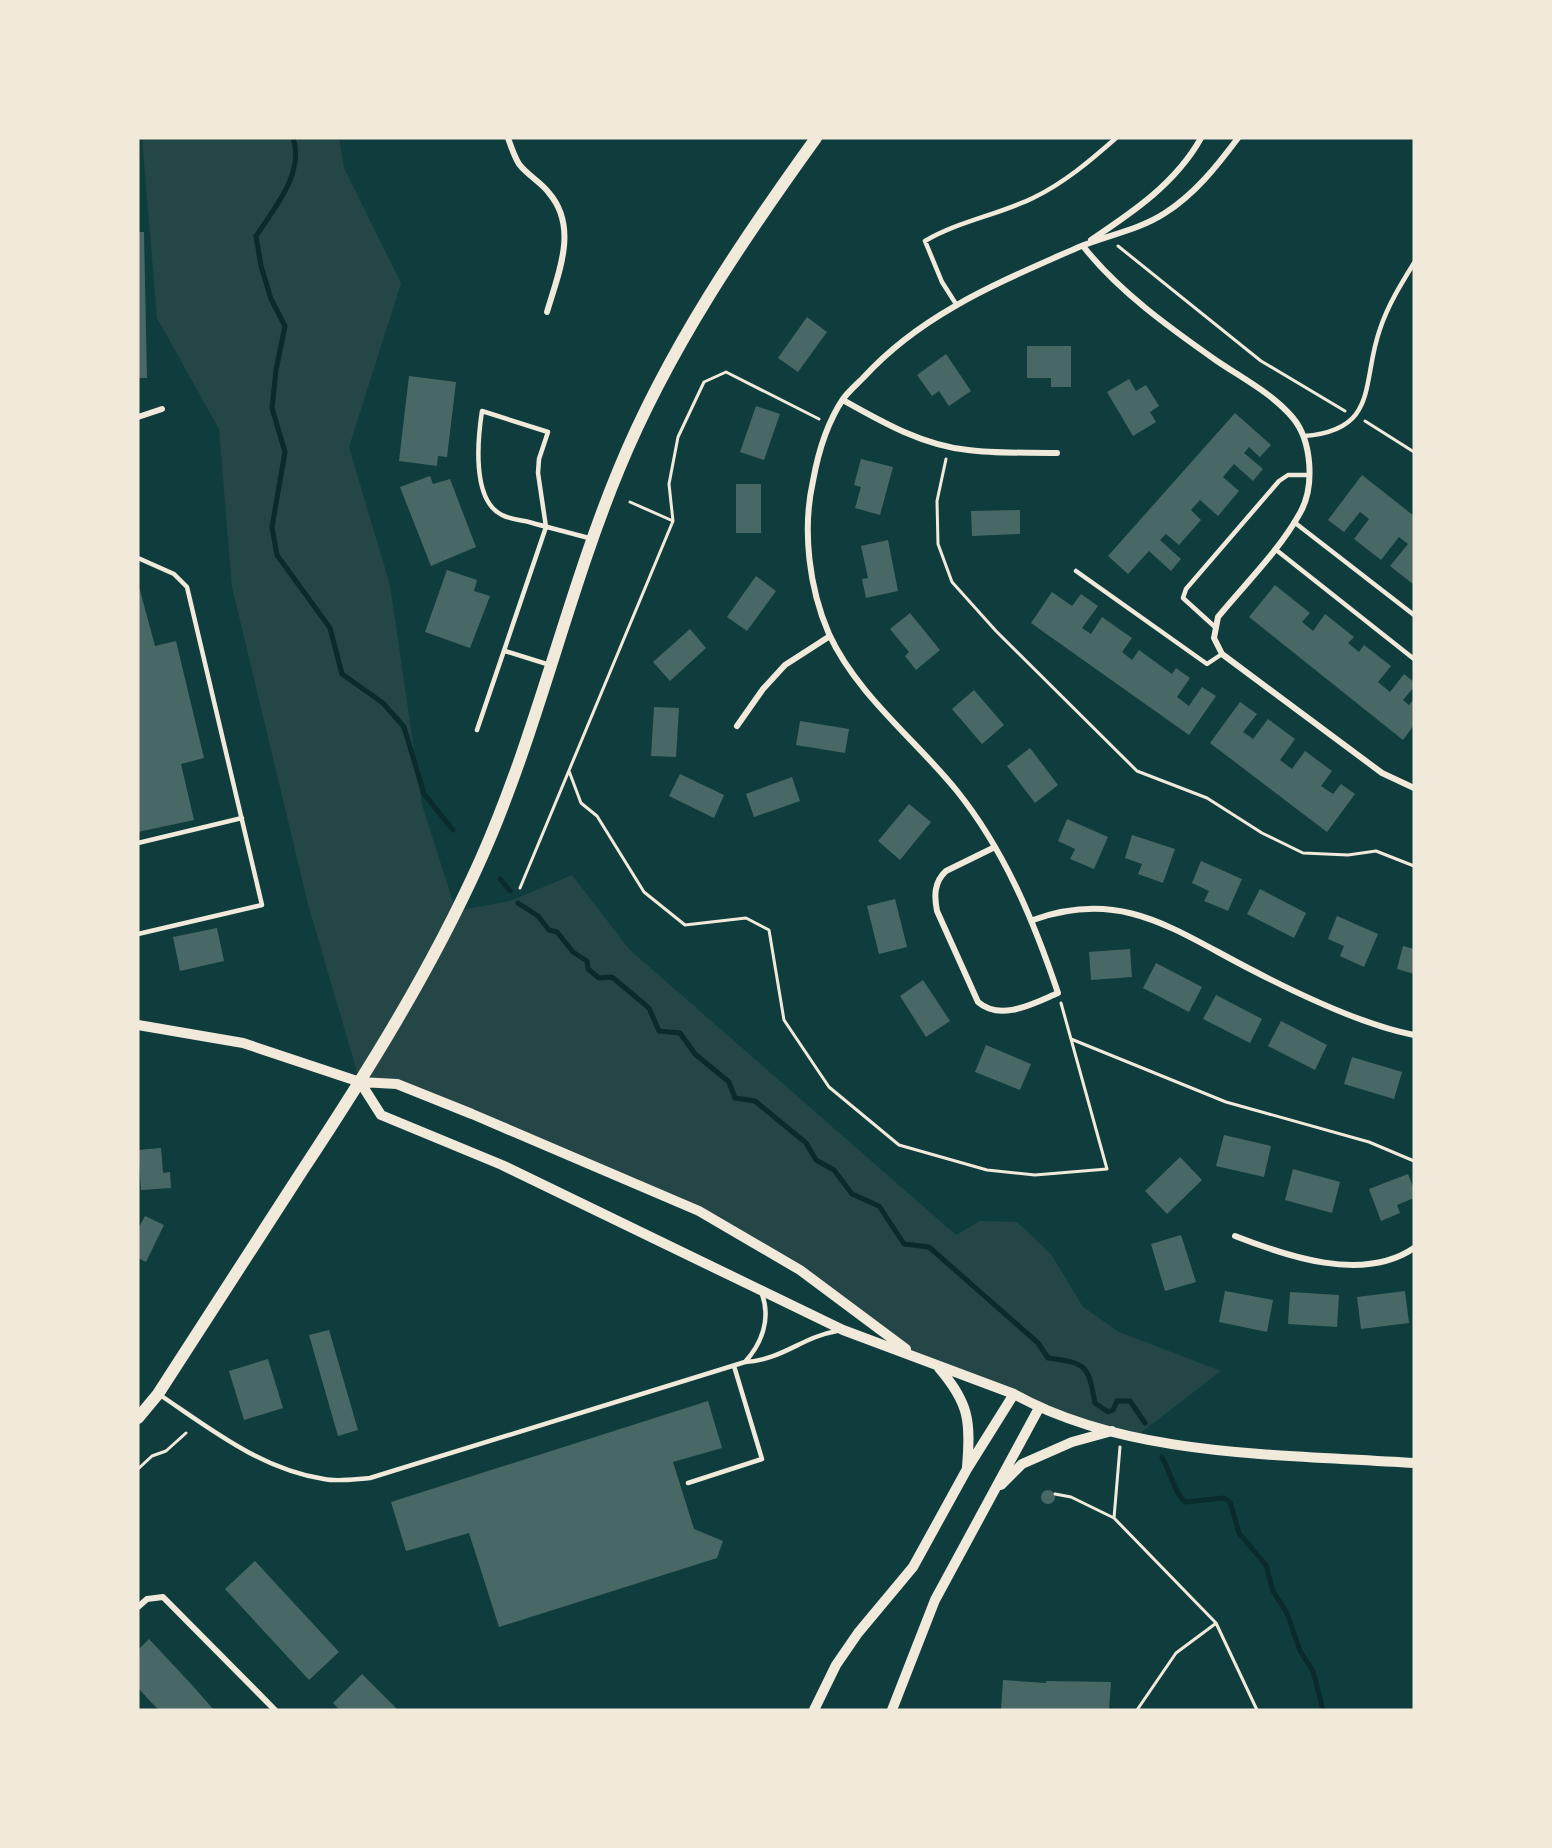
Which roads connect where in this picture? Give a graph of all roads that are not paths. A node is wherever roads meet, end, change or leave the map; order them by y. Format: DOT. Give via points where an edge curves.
graph roads {
  1 [pos="508,138"];
  2 [pos="816,138"];
  3 [pos="1116,138"];
  4 [pos="1201,138"];
  5 [pos="1238,138"];
  6 [pos="1083,246"];
  7 [pos="1414,263"];
  8 [pos="956,304"];
  9 [pos="547,312"];
  10 [pos="843,400"];
  11 [pos="162,409"];
  12 [pos="138,417"];
  13 [pos="1304,436"];
  14 [pos="1057,453"];
  15 [pos="1309,475"];
  16 [pos="1294,522"];
  17 [pos="546,527"];
  18 [pos="592,539"];
  19 [pos="1274,549"];
  20 [pos="138,558"];
  21 [pos="1076,571"];
  22 [pos="1414,615"];
  23 [pos="1215,627"];
  24 [pos="830,636"];
  25 [pos="504,651"];
  26 [pos="1222,654"];
  27 [pos="1414,659"];
  28 [pos="550,665"];
  29 [pos="737,726"];
  30 [pos="477,730"];
  31 [pos="1414,788"];
  32 [pos="242,818"];
  33 [pos="138,843"];
  34 [pos="995,847"];
  35 [pos="1033,920"];
  36 [pos="138,934"];
  37 [pos="138,1025"];
  38 [pos="1414,1035"];
  39 [pos="360,1082"];
  40 [pos="1235,1236"];
  41 [pos="1414,1248"];
  42 [pos="760,1288"];
  43 [pos="843,1330"];
  44 [pos="916,1356"];
  45 [pos="745,1362"];
  46 [pos="734,1366"];
  47 [pos="939,1368"];
  48 [pos="158,1394"];
  49 [pos="1014,1394"];
  50 [pos="1039,1408"];
  51 [pos="138,1418"];
  52 [pos="1117,1432"];
  53 [pos="1414,1463"];
  54 [pos="967,1469"];
  55 [pos="688,1482"];
  56 [pos="993,1494"];
  57 [pos="138,1607"];
  58 [pos="275,1710"];
  59 [pos="814,1710"];
  60 [pos="892,1710"];
  1 -- 9 [label="street" via="519,164 559,207 566,231 563,257"];
  2 -- 18 [label="main road" via="763,213 669,364 620,467"];
  3 -- 8 [label="lane" via="1081,168 1033,198 948,228 925,241"];
  4 -- 6 [label="street" via="1148,202"];
  5 -- 6 [label="street" via="1192,192 1166,213 1135,229"];
  6 -- 8 [label="street"];
  6 -- 13 [label="street" via="1103,272 1203,351 1274,400"];
  7 -- 13 [label="lane" via="1379,330 1365,399 1351,421 1328,434"];
  8 -- 10 [label="street" via="914,330 884,355"];
  10 -- 14 [label="street" via="891,427 968,451"];
  10 -- 24 [label="street" via="817,458 808,531 812,575"];
  11 -- 12 [label="street"];
  13 -- 15 [label="street"];
  15 -- 16 [label="street" via="1305,500"];
  15 -- 23 [label="lane" via="1288,475 1279,482 1186,589 1183,598"];
  16 -- 19 [label="street"];
  16 -- 22 [label="lane"];
  17 -- 17 [label="lane" via="500,515 492,506 483,489 478,465 477,442 483,411 548,432 538,473"];
  17 -- 18 [label="lane"];
  17 -- 25 [label="lane"];
  18 -- 28 [label="main road"];
  19 -- 23 [label="street" via="1218,617"];
  19 -- 27 [label="lane"];
  20 -- 32 [label="lane" via="174,574 187,587"];
  21 -- 26 [label="lane" via="1207,664"];
  23 -- 26 [label="street" via="1214,638"];
  24 -- 29 [label="street" via="785,665"];
  24 -- 34 [label="street" via="857,678 957,791"];
  25 -- 28 [label="lane"];
  25 -- 30 [label="lane"];
  26 -- 31 [label="street" via="1382,773"];
  28 -- 39 [label="main road" via="502,810 479,863 431,962"];
  32 -- 33 [label="lane"];
  32 -- 36 [label="lane" via="262,905"];
  34 -- 35 [label="street"];
  34 -- 35 [label="street" via="940,876 935,889 937,910 978,1002 985,1008 1017,1010 1058,993"];
  35 -- 38 [label="street" via="1059,910 1086,907 1157,920 1263,975 1349,1013"];
  37 -- 39 [label="street" via="243,1043"];
  39 -- 42 [label="street" via="381,1115 502,1164"];
  39 -- 44 [label="street" via="398,1084 699,1211 800,1270"];
  39 -- 48 [label="main road"];
  40 -- 41 [label="street" via="1318,1263 1384,1260"];
  42 -- 43 [label="street"];
  42 -- 45 [label="lane" via="766,1306 765,1324 756,1350"];
  43 -- 44 [label="street"];
  43 -- 45 [label="lane" via="815,1335 789,1351 761,1361"];
  44 -- 47 [label="street"];
  45 -- 46 [label="lane"];
  46 -- 48 [label="lane" via="370,1478 326,1480 284,1471 242,1450"];
  46 -- 55 [label="lane" via="762,1460"];
  47 -- 49 [label="street"];
  47 -- 54 [label="street" via="958,1390 967,1415"];
  48 -- 51 [label="main road"];
  49 -- 50 [label="street"];
  49 -- 54 [label="street"];
  50 -- 52 [label="street"];
  50 -- 56 [label="street"];
  52 -- 53 [label="street" via="1185,1446"];
  52 -- 56 [label="street" via="1072,1442 1022,1464"];
  54 -- 59 [label="street" via="912,1567 858,1632"];
  56 -- 60 [label="street" via="935,1600"];
  57 -- 58 [label="street" via="147,1599 164,1597"];
}
